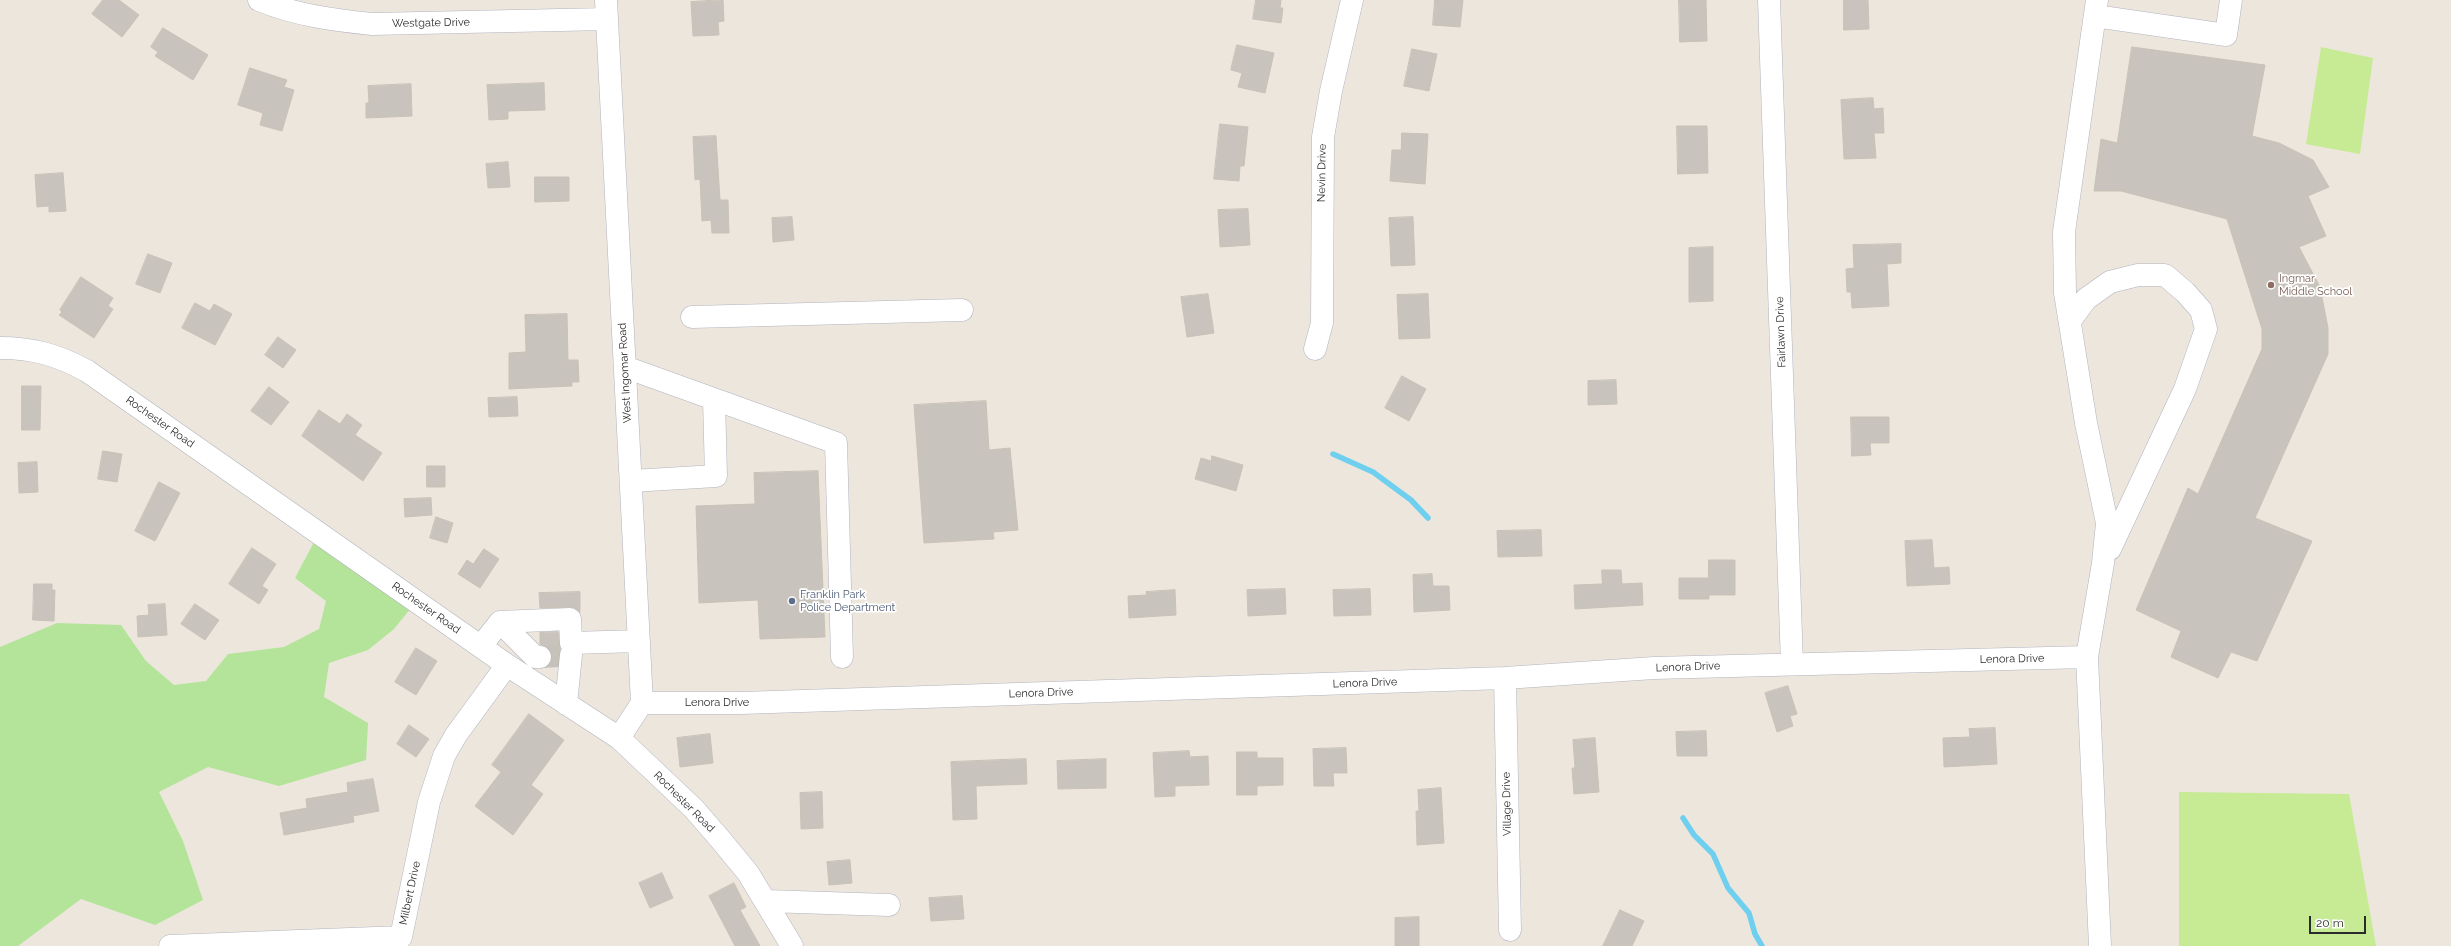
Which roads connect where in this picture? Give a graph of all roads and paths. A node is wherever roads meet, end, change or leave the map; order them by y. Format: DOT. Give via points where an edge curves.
graph roads {
  1 [pos="259,0"];
  2 [pos="1352,0"];
  3 [pos="1769,0"];
  4 [pos="2231,0"];
  5 [pos="2096,8"];
  6 [pos="606,9"];
  7 [pos="962,310"];
  8 [pos="692,317"];
  9 [pos="2070,321"];
  10 [pos="0,348"];
  11 [pos="1315,349"];
  12 [pos="625,367"];
  13 [pos="714,399"];
  14 [pos="631,481"];
  15 [pos="2103,563"];
  16 [pos="500,622"];
  17 [pos="639,641"];
  18 [pos="480,646"];
  19 [pos="552,649"];
  20 [pos="842,657"];
  21 [pos="2087,657"];
  22 [pos="1792,664"];
  23 [pos="507,665"];
  24 [pos="1505,678"];
  25 [pos="642,703"];
  26 [pos="566,704"];
  27 [pos="619,738"];
  28 [pos="766,901"];
  29 [pos="889,905"];
  30 [pos="1510,930"];
  31 [pos="170,946"];
  32 [pos="792,946"];
  33 [pos="2100,946"];
  1 -- 6 [label="street, Westgate Drive" via="298,13 372,24"];
  2 -- 11 [label="street, Nevin Drive" via="1323,137 1322,323"];
  3 -- 22 [label="street, Fairlawn Drive"];
  4 -- 5 [label="street" via="2226,35"];
  5 -- 9 [label="street" via="2064,232 2065,293"];
  6 -- 12 [label="street, West Ingomar Road"];
  7 -- 8 [label="street"];
  9 -- 15 [label="street" via="2086,423 2107,523"];
  9 -- 15 [label="street" via="2086,299 2110,282 2138,275 2165,275 2201,310 2206,329 2185,389"];
  10 -- 18 [label="street, Rochester Road" via="44,352 67,359 87,371"];
  12 -- 13 [label="street"];
  12 -- 14 [label="street, West Ingomar Road"];
  13 -- 14 [label="street" via="716,476"];
  13 -- 20 [label="street" via="836,444"];
  14 -- 17 [label="street, West Ingomar Road"];
  15 -- 21 [label="street"];
  16 -- 18 [label="street"];
  16 -- 19 [label="street"];
  16 -- 19 [label="street" via="570,619"];
  17 -- 19 [label="street"];
  17 -- 25 [label="street, West Ingomar Road"];
  18 -- 23 [label="street, Rochester Road"];
  19 -- 26 [label="street"];
  21 -- 22 [label="street, Lenora Drive"];
  21 -- 33 [label="street"];
  22 -- 24 [label="street, Lenora Drive" via="1654,668"];
  23 -- 26 [label="street, Rochester Road"];
  23 -- 31 [label="street, Milbert Drive" via="456,735 444,756 429,802 401,937"];
  24 -- 25 [label="street, Lenora Drive" via="741,703"];
  24 -- 30 [label="street, Village Drive"];
  25 -- 27 [label="street"];
  26 -- 27 [label="street, Rochester Road"];
  27 -- 28 [label="street, Rochester Road" via="694,810 748,873"];
  28 -- 29 [label="street"];
  28 -- 32 [label="street, Rochester Road"];
}
